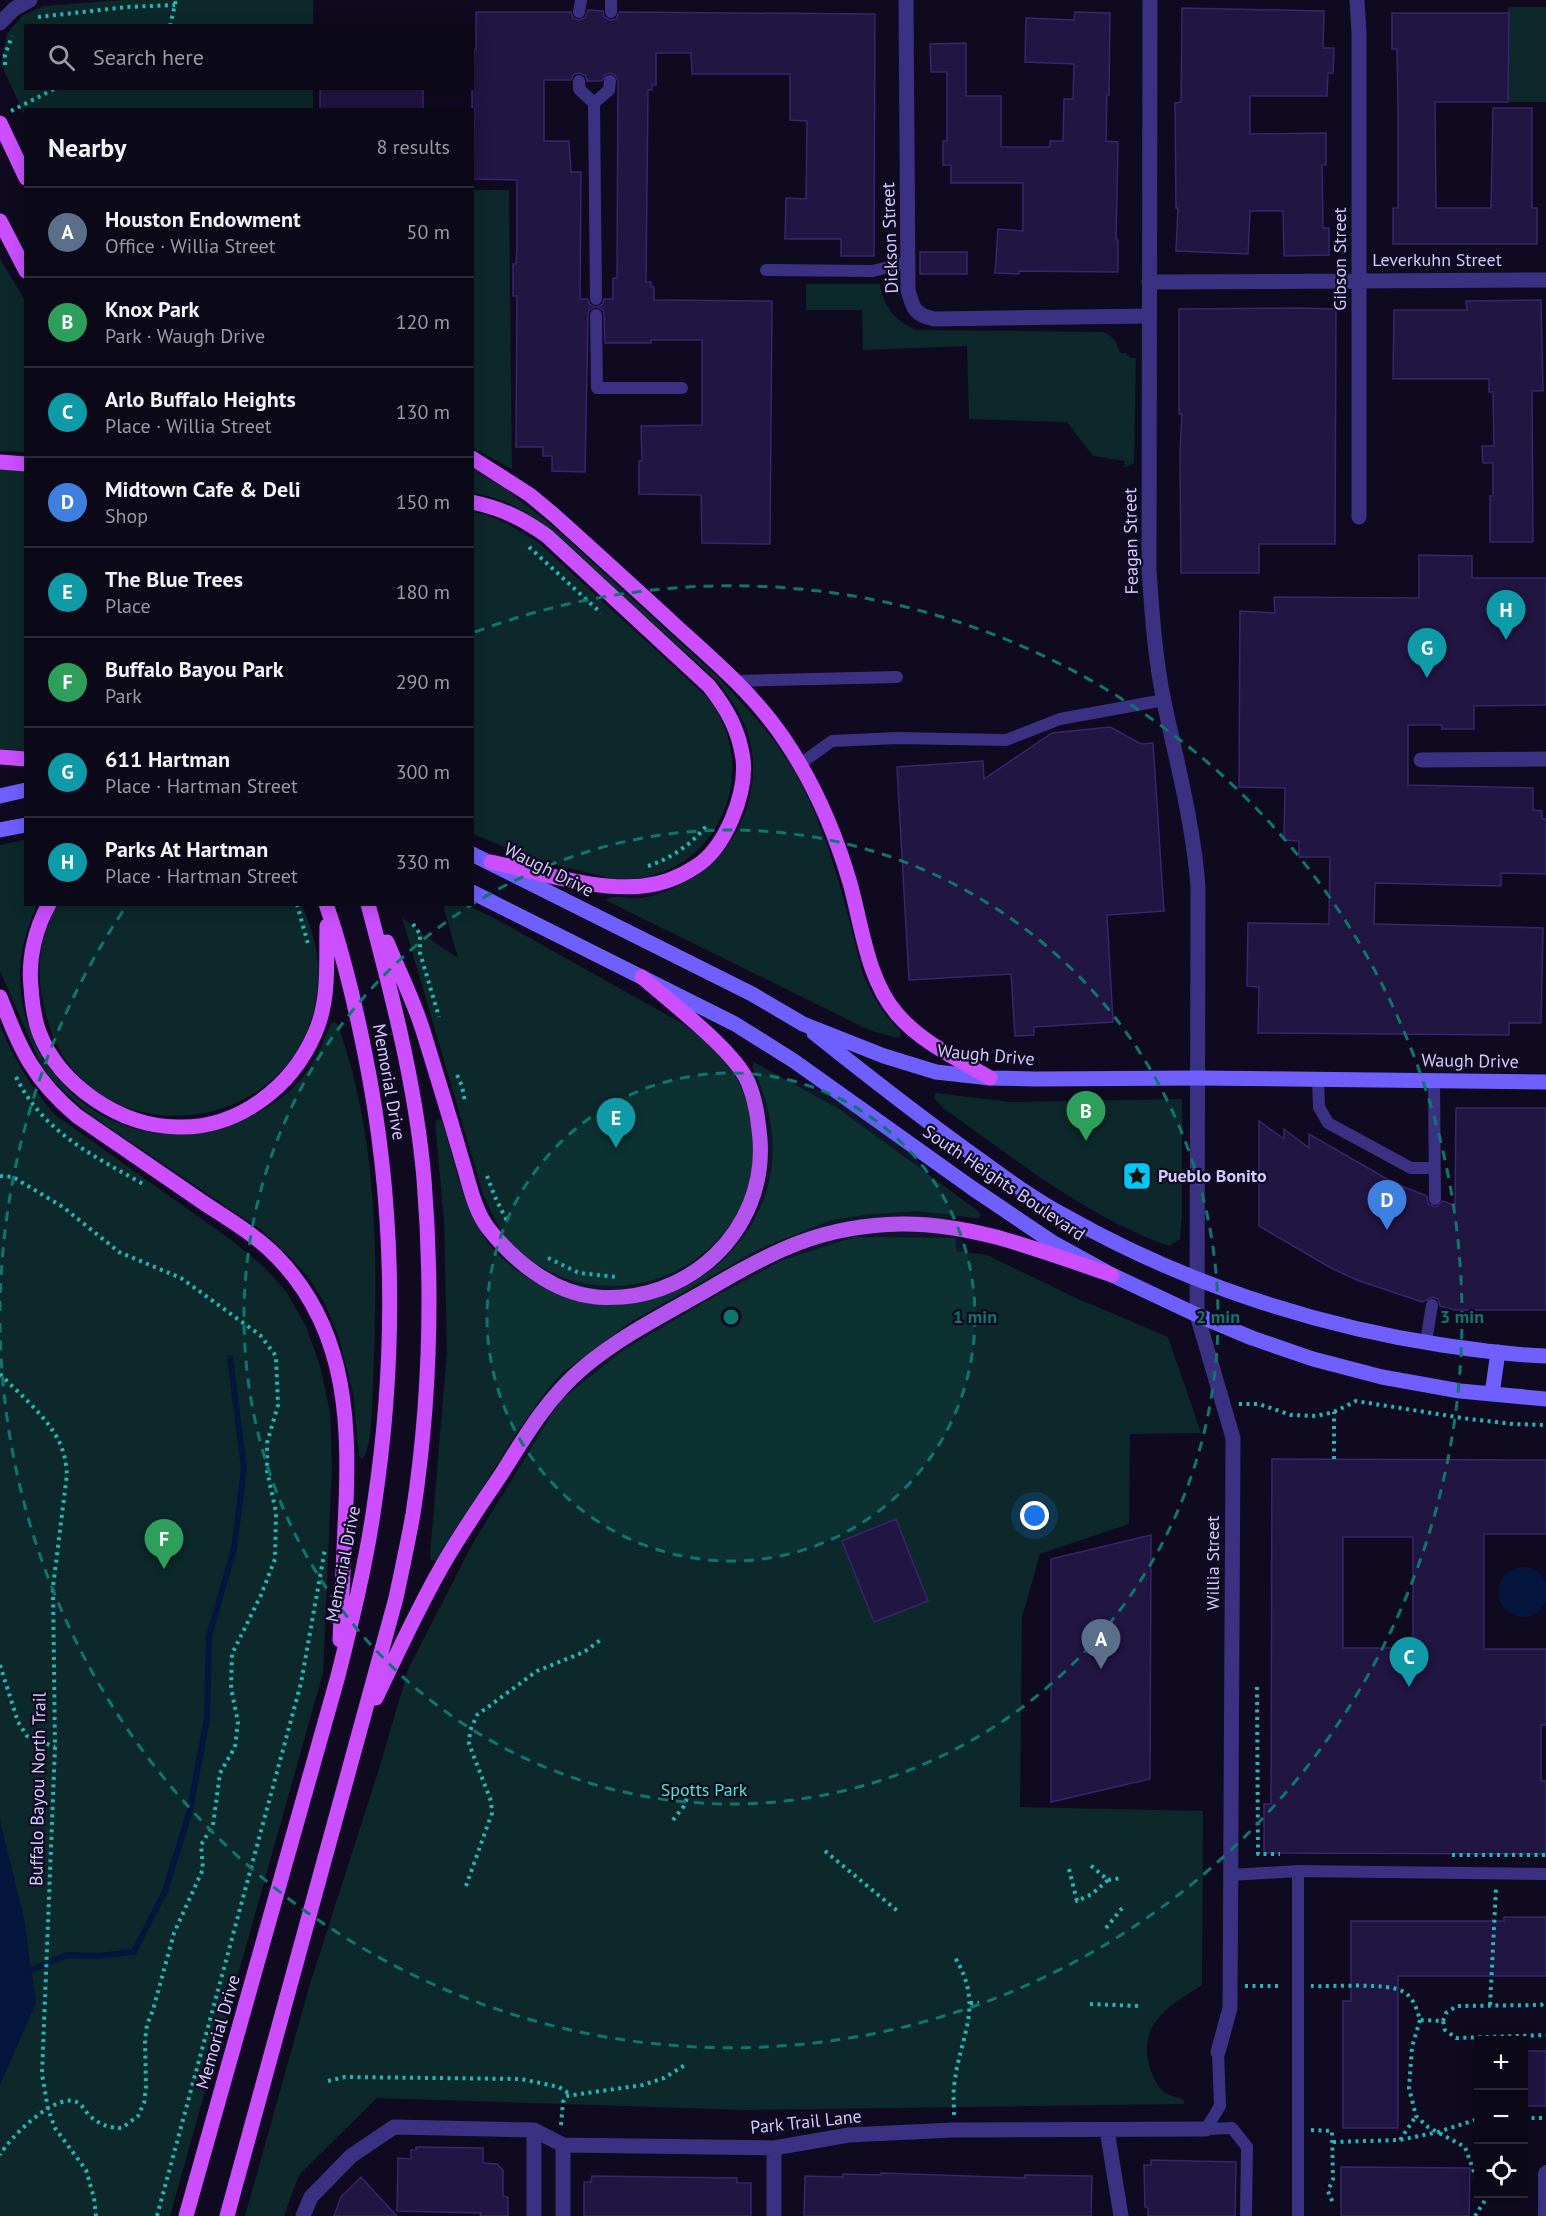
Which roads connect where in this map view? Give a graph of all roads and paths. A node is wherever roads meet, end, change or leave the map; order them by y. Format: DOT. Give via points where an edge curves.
graph roads {
  1 [pos="30,0"];
  2 [pos="906,0"];
  3 [pos="1150,0"];
  4 [pos="1357,0"];
  5 [pos="175,2"];
  6 [pos="31,17"];
  7 [pos="0,23"];
  8 [pos="170,24"];
  9 [pos="13,34"];
  10 [pos="4,65"];
  11 [pos="579,81"];
  12 [pos="610,81"];
  13 [pos="53,90"];
  14 [pos="594,103"];
  15 [pos="5,118"];
  16 [pos="24,172"];
  17 [pos="0,221"];
  18 [pos="908,262"];
  19 [pos="24,266"];
  20 [pos="766,270"];
  21 [pos="1359,280"];
  22 [pos="1546,280"];
  23 [pos="1149,282"];
  24 [pos="596,299"];
  25 [pos="596,315"];
  26 [pos="1149,316"];
  27 [pos="682,388"];
  28 [pos="474,459"];
  29 [pos="0,462"];
  30 [pos="24,464"];
  31 [pos="474,502"];
  32 [pos="1359,518"];
  33 [pos="523,542"];
  34 [pos="604,616"];
  35 [pos="897,677"];
  36 [pos="735,681"];
  37 [pos="1164,700"];
  38 [pos="0,758"];
  39 [pos="24,759"];
  40 [pos="1546,759"];
  41 [pos="1421,760"];
  42 [pos="800,764"];
  43 [pos="24,790"];
  44 [pos="0,796"];
  45 [pos="710,821"];
  46 [pos="24,825"];
  47 [pos="0,830"];
  48 [pos="474,855"];
  49 [pos="491,862"];
  50 [pos="639,868"];
  51 [pos="474,893"];
  52 [pos="48,906"];
  53 [pos="298,906"];
  54 [pos="370,906"];
  55 [pos="371,906"];
  56 [pos="327,908"];
  57 [pos="413,924"];
  58 [pos="309,949"];
  59 [pos="642,977"];
  60 [pos="0,997"];
  61 [pos="802,1024"];
  62 [pos="442,1028"];
  63 [pos="13,1071"];
  64 [pos="455,1071"];
  65 [pos="990,1078"];
  66 [pos="1198,1078"];
  67 [pos="1318,1079"];
  68 [pos="1434,1080"];
  69 [pos="1546,1082"];
  70 [pos="467,1112"];
  71 [pos="484,1167"];
  72 [pos="1434,1168"];
  73 [pos="0,1176"];
  74 [pos="152,1190"];
  75 [pos="1435,1199"];
  76 [pos="512,1227"];
  77 [pos="546,1257"];
  78 [pos="1112,1275"];
  79 [pos="625,1277"];
  80 [pos="1197,1278"];
  81 [pos="1432,1305"];
  82 [pos="1197,1315"];
  83 [pos="1426,1342"];
  84 [pos="1498,1352"];
  85 [pos="1546,1356"];
  86 [pos="0,1374"];
  87 [pos="1492,1394"];
  88 [pos="1546,1399"];
  89 [pos="1223,1403"];
  90 [pos="1334,1412"];
  91 [pos="1546,1425"];
  92 [pos="1334,1460"];
  93 [pos="326,1543"];
  94 [pos="602,1639"];
  95 [pos="0,1665"];
  96 [pos="338,1676"];
  97 [pos="1257,1687"];
  98 [pos="361,1730"];
  99 [pos="55,1747"];
  100 [pos="689,1793"];
  101 [pos="674,1820"];
  102 [pos="825,1851"];
  103 [pos="1281,1854"];
  104 [pos="1442,1855"];
  105 [pos="1546,1855"];
  106 [pos="1089,1864"];
  107 [pos="1069,1869"];
  108 [pos="1298,1871"];
  109 [pos="1496,1873"];
  110 [pos="1546,1874"];
  111 [pos="1231,1875"];
  112 [pos="1121,1878"];
  113 [pos="1107,1880"];
  114 [pos="466,1886"];
  115 [pos="1123,1907"];
  116 [pos="900,1912"];
  117 [pos="1106,1929"];
  118 [pos="954,1956"];
  119 [pos="1230,1986"];
  120 [pos="1298,1986"];
  121 [pos="1546,2002"];
  122 [pos="970,2003"];
  123 [pos="979,2003"];
  124 [pos="1090,2004"];
  125 [pos="1490,2005"];
  126 [pos="1138,2006"];
  127 [pos="1420,2020"];
  128 [pos="1443,2021"];
  129 [pos="1546,2035"];
  130 [pos="1528,2036"];
  131 [pos="1474,2038"];
  132 [pos="1218,2052"];
  133 [pos="685,2065"];
  134 [pos="328,2081"];
  135 [pos="571,2094"];
  136 [pos="48,2109"];
  137 [pos="1416,2116"];
  138 [pos="1528,2118"];
  139 [pos="1546,2118"];
  140 [pos="1474,2121"];
  141 [pos="1206,2129"];
  142 [pos="534,2130"];
  143 [pos="954,2130"];
  144 [pos="1107,2130"];
  145 [pos="1298,2130"];
  146 [pos="1438,2132"];
  147 [pos="1400,2140"];
  148 [pos="557,2142"];
  149 [pos="1333,2142"];
  150 [pos="774,2148"];
  151 [pos="0,2155"];
  152 [pos="1474,2170"];
  153 [pos="1546,2172"];
  154 [pos="1487,2198"];
  155 [pos="1333,2203"];
  156 [pos="96,2216"];
  157 [pos="157,2216"];
  158 [pos="186,2216"];
  159 [pos="227,2216"];
  160 [pos="303,2216"];
  161 [pos="534,2216"];
  162 [pos="563,2216"];
  163 [pos="774,2216"];
  164 [pos="1120,2216"];
  165 [pos="1246,2216"];
  166 [pos="1298,2216"];
  167 [pos="1475,2216"];
  168 [pos="1544,2216"];
  1 -- 7 [label="street"];
  2 -- 18 [label="street, Dickson Street"];
  3 -- 23 [label="street, Feagan Street"];
  4 -- 21 [label="street, Gibson Street"];
  5 -- 6 [label="path"];
  5 -- 8 [label="path"];
  9 -- 10 [label="path"];
  11 -- 14 [label="lane" via="579,89"];
  12 -- 14 [label="lane" via="609,90"];
  13 -- 15 [label="path"];
  14 -- 24 [label="lane"];
  15 -- 16 [label="main road"];
  17 -- 19 [label="main road"];
  18 -- 20 [label="lane" via="873,272"];
  18 -- 26 [label="street, Dickson Street" via="908,290 914,309 934,319"];
  21 -- 22 [label="street, Leverkuhn Street"];
  21 -- 23 [label="street, Leverkuhn Street"];
  21 -- 32 [label="street, Gibson Street"];
  23 -- 26 [label="street, Feagan Street"];
  25 -- 27 [label="lane" via="597,388"];
  26 -- 37 [label="street, Feagan Street" via="1149,570 1152,631"];
  28 -- 36 [label="main road" via="554,515"];
  29 -- 30 [label="main road"];
  31 -- 49 [label="main road" via="525,520 547,536 709,686 726,708 743,760 734,817 719,842 696,867 672,879 610,887"];
  33 -- 34 [label="path"];
  35 -- 36 [label="lane"];
  36 -- 42 [label="main road" via="784,738"];
  37 -- 42 [label="lane" via="1060,719 1006,740 832,741"];
  37 -- 66 [label="street, Feagan Street" via="1195,849"];
  38 -- 39 [label="main road"];
  40 -- 41 [label="street"];
  42 -- 65 [label="main road" via="837,843 880,988 897,1014 925,1040"];
  43 -- 44 [label="main road"];
  45 -- 50 [label="path" via="690,844"];
  46 -- 47 [label="main road"];
  48 -- 49 [label="main road, Waugh Drive"];
  49 -- 61 [label="main road, Waugh Drive" via="752,994"];
  51 -- 59 [label="main road"];
  52 -- 56 [label="main road" via="33,945 30,974 39,1033 71,1080 93,1099 148,1124 178,1128 239,1114 287,1079 303,1058 316,1032 325,999"];
  53 -- 58 [label="path"];
  54 -- 98 [label="main road, Memorial Drive" via="412,1093 421,1156 429,1260 429,1352 413,1513 396,1598"];
  55 -- 59 [label="main road" via="423,1030 472,1193 486,1225 532,1272 561,1287 594,1297 653,1292 682,1280 707,1263 747,1214 758,1183 758,1112 747,1081 728,1054"];
  56 -- 96 [label="main road, Memorial Drive" via="354,1000 374,1101 385,1180 390,1264 385,1424 359,1590"];
  57 -- 62 [label="path" via="420,934 420,952"];
  59 -- 78 [label="main road, South Heights Boulevard" via="774,1048 1034,1230"];
  60 -- 96 [label="main road" via="35,1074 53,1096 276,1256 300,1284 320,1320 336,1362 346,1411 348,1465"];
  61 -- 65 [label="main road, Waugh Drive" via="936,1072"];
  61 -- 80 [label="main road, South Heights Boulevard" via="883,1089 1065,1217"];
  63 -- 74 [label="path" via="46,1121 78,1147"];
  64 -- 70 [label="path"];
  65 -- 66 [label="main road, Waugh Drive"];
  66 -- 67 [label="main road, Waugh Drive"];
  66 -- 80 [label="street, Willia Street"];
  67 -- 68 [label="main road, Waugh Drive"];
  67 -- 72 [label="lane" via="1319,1107 1328,1123 1412,1168"];
  68 -- 69 [label="main road, Waugh Drive"];
  68 -- 72 [label="lane"];
  71 -- 76 [label="path"];
  72 -- 75 [label="lane"];
  73 -- 136 [label="path" via="13,1177 63,1207 119,1252 181,1278 260,1335 276,1356 278,1405 267,1443 267,1471 276,1512 275,1559 232,1654 231,1688 238,1722 235,1747 220,1773 213,1825 201,1845 203,1869 174,1933 147,2025 144,2103 138,2116 122,2128 101,2125 73,2101"];
  77 -- 79 [label="path" via="579,1273"];
  78 -- 82 [label="main road, South Heights Boulevard"];
  78 -- 98 [label="main road" via="984,1233 924,1225 869,1225 833,1232 759,1259 661,1316 582,1368 538,1417 437,1574"];
  80 -- 82 [label="street, Willia Street"];
  80 -- 83 [label="main road, South Heights Boulevard" via="1263,1303"];
  81 -- 83 [label="lane"];
  82 -- 87 [label="main road, South Heights Boulevard" via="1303,1356 1359,1371"];
  82 -- 89 [label="street, Willia Street"];
  83 -- 84 [label="main road, South Heights Boulevard"];
  84 -- 85 [label="main road, South Heights Boulevard"];
  84 -- 87 [label="main road"];
  86 -- 99 [label="path, Buffalo Bayou North Trail" via="57,1437 66,1464 66,1494 53,1587"];
  87 -- 88 [label="main road, South Heights Boulevard"];
  89 -- 90 [label="path" via="1259,1404 1291,1415"];
  89 -- 111 [label="street, Willia Street" via="1233,1438"];
  90 -- 91 [label="path" via="1356,1401 1468,1419"];
  90 -- 92 [label="path"];
  93 -- 157 [label="path" via="301,1683"];
  94 -- 114 [label="path" via="584,1652 537,1671 477,1715 469,1744 492,1813"];
  95 -- 99 [label="path" via="18,1722 27,1736"];
  96 -- 158 [label="main road, Memorial Drive"];
  97 -- 103 [label="path" via="1258,1854"];
  98 -- 159 [label="main road, Memorial Drive"];
  99 -- 136 [label="path, Buffalo Bayou North Trail" via="43,2053"];
  100 -- 101 [label="path"];
  102 -- 116 [label="path"];
  104 -- 105 [label="path"];
  106 -- 113 [label="path"];
  107 -- 113 [label="path" via="1077,1901"];
  108 -- 109 [label="lane"];
  108 -- 111 [label="lane"];
  108 -- 120 [label="lane"];
  109 -- 110 [label="lane"];
  109 -- 125 [label="path"];
  111 -- 119 [label="street, Willia Street"];
  112 -- 113 [label="path"];
  115 -- 117 [label="path"];
  118 -- 122 [label="path" via="966,1979"];
  119 -- 120 [label="path"];
  119 -- 132 [label="street, Willia Street" via="1230,2008"];
  120 -- 127 [label="path" via="1390,1987 1405,1993 1415,2004"];
  120 -- 145 [label="lane"];
  121 -- 125 [label="path"];
  122 -- 123 [label="path"];
  122 -- 143 [label="path" via="954,2086"];
  124 -- 126 [label="path"];
  125 -- 128 [label="path" via="1457,2006 1446,2013"];
  127 -- 128 [label="path"];
  127 -- 137 [label="path" via="1412,2047 1408,2088"];
  128 -- 131 [label="path" via="1445,2030 1456,2038"];
  129 -- 130 [label="path"];
  132 -- 141 [label="lane" via="1220,2106"];
  133 -- 135 [label="path" via="643,2085"];
  134 -- 135 [label="path" via="345,2077 521,2079 559,2087"];
  135 -- 148 [label="path" via="563,2102"];
  136 -- 151 [label="path" via="9,2140"];
  136 -- 156 [label="path, Buffalo Bayou North Trail" via="55,2128 86,2170"];
  137 -- 146 [label="path"];
  137 -- 147 [label="path"];
  138 -- 139 [label="path"];
  140 -- 146 [label="path"];
  141 -- 144 [label="street, Park Trail Lane"];
  141 -- 165 [label="lane" via="1232,2128 1247,2147"];
  142 -- 148 [label="street, Park Trail Lane"];
  142 -- 160 [label="street, Park Trail Lane" via="393,2127 351,2156 309,2199"];
  142 -- 161 [label="street"];
  143 -- 144 [label="street, Park Trail Lane"];
  143 -- 150 [label="street, Park Trail Lane" via="849,2135"];
  144 -- 164 [label="street"];
  145 -- 149 [label="path" via="1332,2131"];
  145 -- 166 [label="lane"];
  146 -- 147 [label="path"];
  146 -- 152 [label="path" via="1465,2147"];
  147 -- 149 [label="path"];
  148 -- 150 [label="street, Park Trail Lane"];
  148 -- 162 [label="street"];
  149 -- 155 [label="path" via="1333,2179 1328,2191"];
  150 -- 163 [label="street"];
  153 -- 168 [label="lane"];
  154 -- 167 [label="path"];
}
